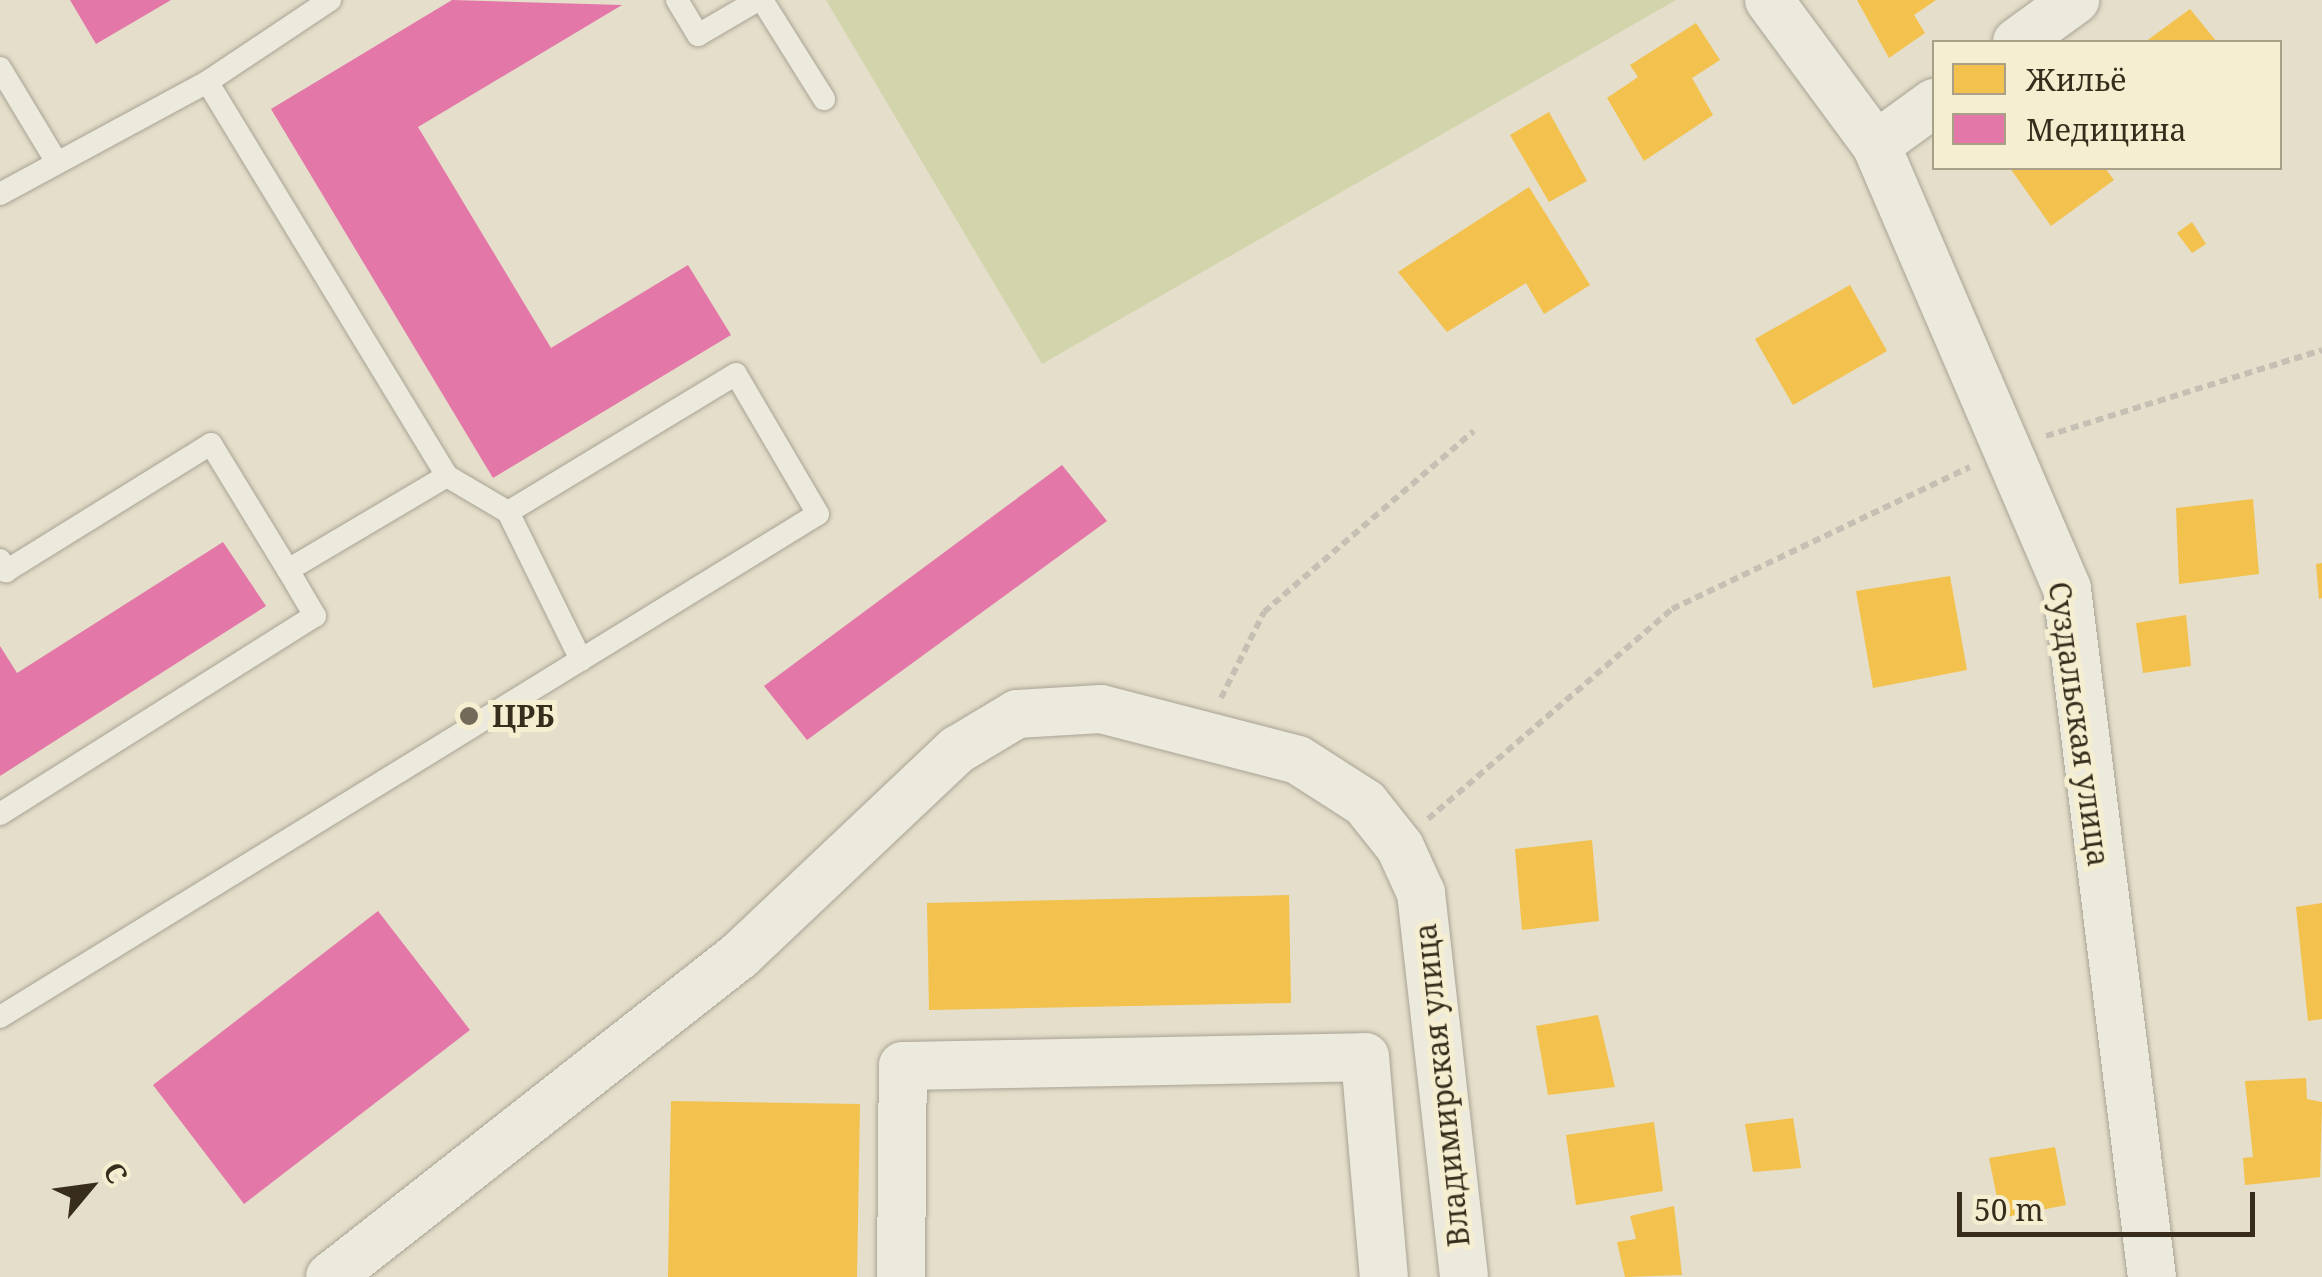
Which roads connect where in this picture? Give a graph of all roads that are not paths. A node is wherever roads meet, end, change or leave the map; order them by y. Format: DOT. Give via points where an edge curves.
graph roads {
  1 [pos="330,0"];
  2 [pos="677,0"];
  3 [pos="760,0"];
  4 [pos="1769,0"];
  5 [pos="2075,0"];
  6 [pos="2020,40"];
  7 [pos="0,68"];
  8 [pos="206,82"];
  9 [pos="824,99"];
  10 [pos="1932,103"];
  11 [pos="1876,145"];
  12 [pos="56,161"];
  13 [pos="0,194"];
  14 [pos="447,476"];
  15 [pos="508,512"];
  16 [pos="0,560"];
  17 [pos="288,570"];
  18 [pos="581,660"];
  19 [pos="0,814"];
  20 [pos="0,1018"];
  21 [pos="330,1277"];
  22 [pos="901,1277"];
  23 [pos="1384,1277"];
  24 [pos="1464,1277"];
  25 [pos="2152,1277"];
  1 -- 8 [label="lane"];
  2 -- 3 [label="lane" via="698,35"];
  3 -- 9 [label="lane"];
  4 -- 11 [label="street, Суздальская улица"];
  5 -- 6 [label="street"];
  7 -- 12 [label="lane"];
  8 -- 12 [label="lane"];
  8 -- 14 [label="lane"];
  10 -- 11 [label="street"];
  11 -- 25 [label="street, Суздальская улица" via="2066,589"];
  12 -- 13 [label="lane"];
  14 -- 15 [label="lane"];
  14 -- 17 [label="lane"];
  15 -- 18 [label="lane"];
  15 -- 18 [label="lane" via="736,374 818,514"];
  16 -- 17 [label="lane" via="6,571 211,444"];
  17 -- 19 [label="lane" via="316,616"];
  18 -- 20 [label="lane"];
  21 -- 24 [label="street, Владимирская улица" via="740,955 958,750 1017,714 1101,709 1206,729 1298,760 1365,803 1400,847 1421,893"];
  22 -- 23 [label="street" via="903,1066 1365,1057"];
}
